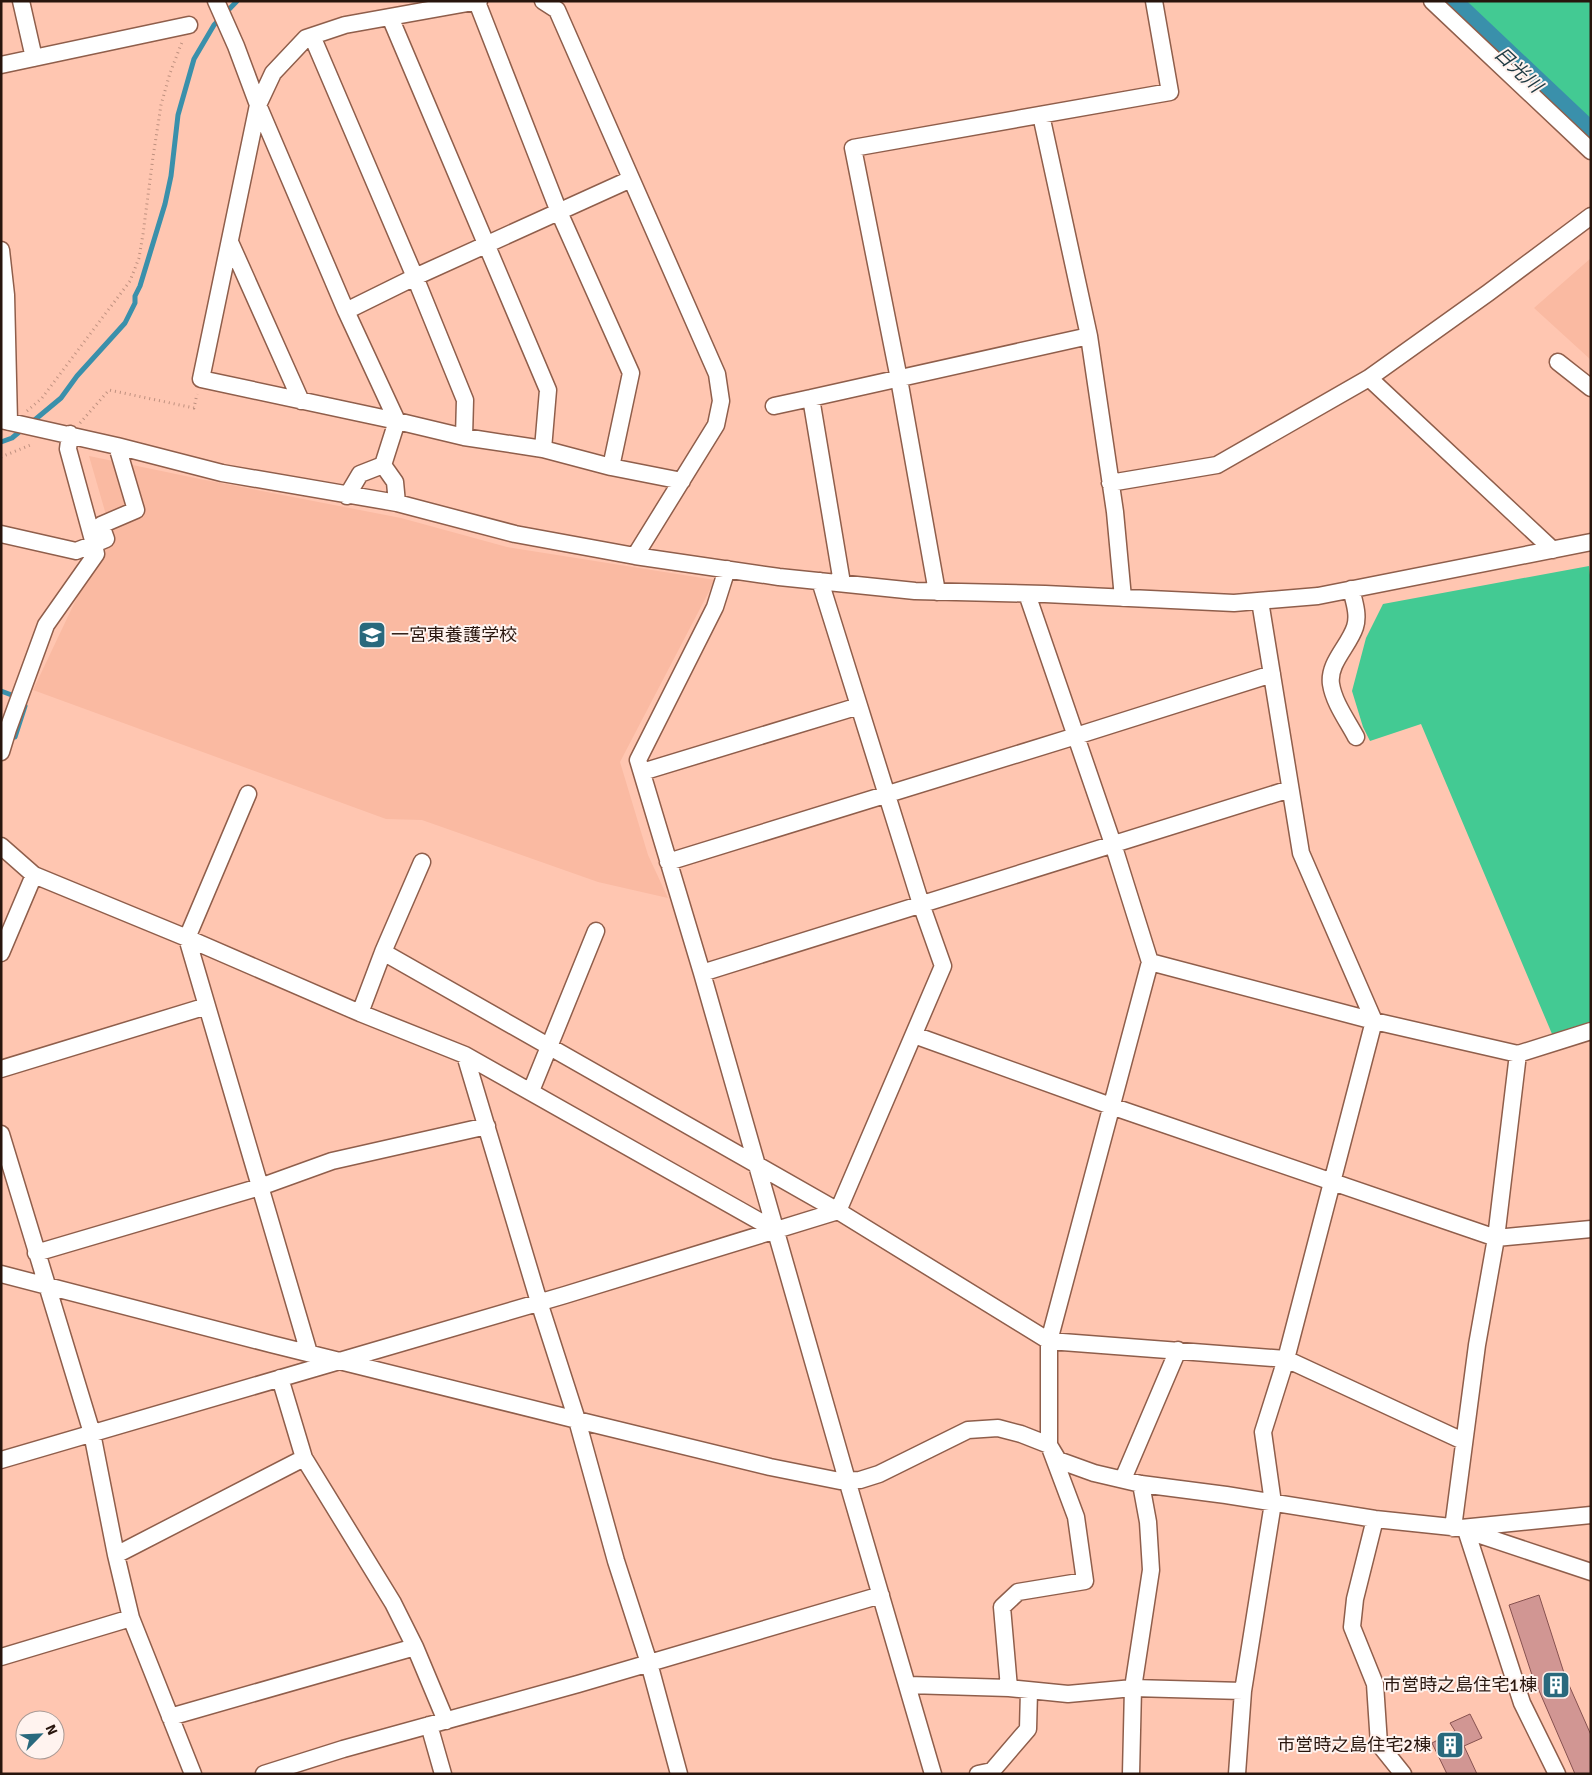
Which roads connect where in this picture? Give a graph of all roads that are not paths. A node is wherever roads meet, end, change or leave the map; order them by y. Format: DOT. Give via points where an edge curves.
graph roads {
  1 [pos="21,1"];
  2 [pos="478,1"];
  3 [pos="543,1"];
  4 [pos="1154,1"];
  5 [pos="1432,1"];
  6 [pos="217,2"];
  7 [pos="390,17"];
  8 [pos="188,24"];
  9 [pos="312,36"];
  10 [pos="34,58"];
  11 [pos="1,65"];
  12 [pos="258,105"];
  13 [pos="1041,115"];
  14 [pos="1591,151"];
  15 [pos="631,179"];
  16 [pos="559,212"];
  17 [pos="1591,216"];
  18 [pos="230,242"];
  19 [pos="487,244"];
  20 [pos="1,250"];
  21 [pos="415,276"];
  22 [pos="346,311"];
  23 [pos="1089,336"];
  24 [pos="1558,362"];
  25 [pos="1369,378"];
  26 [pos="899,379"];
  27 [pos="1591,388"];
  28 [pos="810,398"];
  29 [pos="301,400"];
  30 [pos="774,406"];
  31 [pos="8,421"];
  32 [pos="397,421"];
  33 [pos="70,434"];
  34 [pos="464,437"];
  35 [pos="117,446"];
  36 [pos="542,449"];
  37 [pos="383,465"];
  38 [pos="611,467"];
  39 [pos="682,480"];
  40 [pos="1110,483"];
  41 [pos="347,496"];
  42 [pos="398,503"];
  43 [pos="1,534"];
  44 [pos="1591,542"];
  45 [pos="94,544"];
  46 [pos="1552,550"];
  47 [pos="635,556"];
  48 [pos="727,570"];
  49 [pos="820,581"];
  50 [pos="842,583"];
  51 [pos="1350,589"];
  52 [pos="937,592"];
  53 [pos="1027,594"];
  54 [pos="1123,598"];
  55 [pos="1260,601"];
  56 [pos="1272,674"];
  57 [pos="859,706"];
  58 [pos="1076,736"];
  59 [pos="1356,736"];
  60 [pos="1,752"];
  61 [pos="642,772"];
  62 [pos="1290,789"];
  63 [pos="248,794"];
  64 [pos="886,795"];
  65 [pos="1113,844"];
  66 [pos="1,846"];
  67 [pos="422,862"];
  68 [pos="668,862"];
  69 [pos="34,875"];
  70 [pos="921,904"];
  71 [pos="596,931"];
  72 [pos="187,938"];
  73 [pos="384,952"];
  74 [pos="1,953"];
  75 [pos="1150,962"];
  76 [pos="702,973"];
  77 [pos="207,1006"];
  78 [pos="360,1013"];
  79 [pos="1374,1021"];
  80 [pos="1591,1031"];
  81 [pos="914,1035"];
  82 [pos="549,1045"];
  83 [pos="1518,1054"];
  84 [pos="465,1055"];
  85 [pos="1,1069"];
  86 [pos="531,1091"];
  87 [pos="1111,1106"];
  88 [pos="487,1126"];
  89 [pos="1,1134"];
  90 [pos="756,1163"];
  91 [pos="1332,1182"];
  92 [pos="260,1187"];
  93 [pos="838,1211"];
  94 [pos="1591,1229"];
  95 [pos="775,1230"];
  96 [pos="1496,1238"];
  97 [pos="36,1253"];
  98 [pos="1,1274"];
  99 [pos="46,1286"];
  100 [pos="539,1302"];
  101 [pos="1049,1341"];
  102 [pos="1178,1350"];
  103 [pos="308,1353"];
  104 [pos="1286,1359"];
  105 [pos="340,1361"];
  106 [pos="280,1378"];
  107 [pos="577,1420"];
  108 [pos="92,1433"];
  109 [pos="1463,1441"];
  110 [pos="1048,1445"];
  111 [pos="304,1458"];
  112 [pos="1,1460"];
  113 [pos="1123,1479"];
  114 [pos="847,1480"];
  115 [pos="1141,1484"];
  116 [pos="1273,1503"];
  117 [pos="1591,1515"];
  118 [pos="1375,1519"];
  119 [pos="1460,1529"];
  120 [pos="116,1555"];
  121 [pos="1591,1572"];
  122 [pos="881,1595"];
  123 [pos="131,1618"];
  124 [pos="415,1647"];
  125 [pos="1,1657"];
  126 [pos="649,1663"];
  127 [pos="908,1685"];
  128 [pos="1009,1688"];
  129 [pos="1133,1688"];
  130 [pos="1029,1691"];
  131 [pos="1243,1691"];
  132 [pos="170,1717"];
  133 [pos="446,1721"];
  134 [pos="429,1725"];
  135 [pos="193,1774"];
  136 [pos="264,1774"];
  137 [pos="442,1774"];
  138 [pos="679,1774"];
  139 [pos="933,1774"];
  140 [pos="978,1774"];
  141 [pos="1131,1774"];
  142 [pos="1237,1774"];
  143 [pos="1403,1774"];
  144 [pos="1557,1774"];
  1 -- 10 [label="street"];
  2 -- 7 [label="street"];
  2 -- 16 [label="street"];
  3 -- 15 [label="street" via="557,10"];
  4 -- 13 [label="street" via="1170,92"];
  5 -- 14 [label="street"];
  6 -- 12 [label="street"];
  7 -- 9 [label="street" via="345,25"];
  7 -- 19 [label="street"];
  8 -- 10 [label="street"];
  9 -- 12 [label="street" via="306,38 273,73"];
  9 -- 21 [label="street"];
  10 -- 11 [label="street"];
  12 -- 18 [label="street"];
  12 -- 22 [label="street"];
  13 -- 23 [label="street"];
  13 -- 26 [label="street" via="853,148"];
  15 -- 16 [label="street"];
  15 -- 39 [label="street" via="717,374 721,401 716,426"];
  16 -- 19 [label="street"];
  16 -- 38 [label="street" via="631,373"];
  17 -- 25 [label="street"];
  18 -- 29 [label="street"];
  18 -- 29 [label="street" via="201,379"];
  19 -- 21 [label="street"];
  19 -- 36 [label="street" via="548,390"];
  20 -- 31 [label="street" via="6,296"];
  21 -- 22 [label="street"];
  21 -- 34 [label="street" via="465,400"];
  22 -- 32 [label="street"];
  23 -- 26 [label="street"];
  23 -- 40 [label="street"];
  24 -- 27 [label="street"];
  25 -- 40 [label="street" via="1217,465"];
  25 -- 46 [label="street"];
  26 -- 28 [label="street"];
  26 -- 52 [label="street"];
  28 -- 30 [label="street"];
  28 -- 50 [label="street"];
  29 -- 32 [label="street"];
  31 -- 33 [label="street"];
  32 -- 34 [label="street"];
  32 -- 37 [label="street"];
  33 -- 35 [label="street"];
  33 -- 45 [label="street" via="68,448"];
  34 -- 36 [label="street"];
  35 -- 41 [label="street" via="222,473"];
  35 -- 45 [label="street" via="136,510 102,525 106,539"];
  36 -- 38 [label="street"];
  37 -- 41 [label="street" via="360,474"];
  37 -- 42 [label="street" via="396,482"];
  38 -- 39 [label="street"];
  39 -- 47 [label="street"];
  40 -- 54 [label="street"];
  41 -- 42 [label="street"];
  42 -- 47 [label="street" via="515,534"];
  43 -- 45 [label="street" via="76,552"];
  44 -- 46 [label="street"];
  45 -- 60 [label="street" via="96,554 46,625"];
  46 -- 51 [label="street"];
  47 -- 48 [label="street"];
  48 -- 49 [label="street"];
  48 -- 61 [label="street" via="714,607 638,760"];
  49 -- 50 [label="street"];
  49 -- 57 [label="street"];
  50 -- 52 [label="street"];
  51 -- 55 [label="street" via="1318,596"];
  51 -- 59 [label="street" via="1357,614 1355,628 1334,666 1330,682 1334,699"];
  52 -- 53 [label="street"];
  53 -- 54 [label="street"];
  53 -- 58 [label="street"];
  54 -- 55 [label="street" via="1234,603"];
  55 -- 56 [label="street"];
  56 -- 58 [label="street"];
  56 -- 62 [label="street"];
  57 -- 61 [label="street"];
  57 -- 64 [label="street"];
  58 -- 64 [label="street"];
  58 -- 65 [label="street"];
  61 -- 68 [label="street"];
  62 -- 65 [label="street"];
  62 -- 79 [label="street" via="1301,853"];
  63 -- 72 [label="street"];
  64 -- 68 [label="street"];
  64 -- 70 [label="street"];
  65 -- 70 [label="street"];
  65 -- 75 [label="street"];
  66 -- 69 [label="street"];
  67 -- 73 [label="street"];
  68 -- 76 [label="street"];
  69 -- 72 [label="street"];
  69 -- 74 [label="street"];
  70 -- 76 [label="street"];
  70 -- 81 [label="street" via="943,966"];
  71 -- 82 [label="street"];
  72 -- 77 [label="street"];
  72 -- 78 [label="street"];
  73 -- 78 [label="street"];
  73 -- 82 [label="street"];
  75 -- 79 [label="street"];
  75 -- 87 [label="street"];
  76 -- 90 [label="street"];
  77 -- 85 [label="street"];
  77 -- 92 [label="street"];
  78 -- 84 [label="street"];
  79 -- 83 [label="street"];
  79 -- 91 [label="street"];
  80 -- 83 [label="street"];
  81 -- 87 [label="street"];
  81 -- 93 [label="street"];
  82 -- 86 [label="street"];
  82 -- 90 [label="street"];
  83 -- 96 [label="street"];
  84 -- 86 [label="street"];
  84 -- 88 [label="street"];
  86 -- 95 [label="street"];
  87 -- 91 [label="street"];
  87 -- 101 [label="street"];
  88 -- 92 [label="street" via="332,1161"];
  88 -- 100 [label="street"];
  89 -- 97 [label="street"];
  90 -- 93 [label="street"];
  90 -- 95 [label="street"];
  91 -- 96 [label="street"];
  91 -- 104 [label="street"];
  92 -- 97 [label="street"];
  92 -- 103 [label="street"];
  93 -- 95 [label="street"];
  93 -- 101 [label="street"];
  94 -- 96 [label="street"];
  95 -- 100 [label="street"];
  95 -- 114 [label="street"];
  96 -- 109 [label="street"];
  97 -- 99 [label="street"];
  98 -- 99 [label="street"];
  99 -- 103 [label="street"];
  99 -- 108 [label="street"];
  100 -- 105 [label="street"];
  100 -- 107 [label="street"];
  101 -- 102 [label="street"];
  101 -- 110 [label="street"];
  102 -- 104 [label="street"];
  102 -- 113 [label="street"];
  103 -- 105 [label="street"];
  104 -- 109 [label="street"];
  104 -- 116 [label="street" via="1263,1432"];
  105 -- 106 [label="street"];
  105 -- 107 [label="street"];
  106 -- 108 [label="street"];
  106 -- 111 [label="street"];
  107 -- 114 [label="street" via="770,1467"];
  107 -- 126 [label="street"];
  108 -- 112 [label="street"];
  108 -- 120 [label="street"];
  109 -- 119 [label="street"];
  110 -- 113 [label="street" via="1058,1460"];
  110 -- 114 [label="street" via="998,1428 968,1430 879,1474"];
  110 -- 128 [label="street" via="1076,1517 1085,1582 1018,1592 1002,1607"];
  111 -- 120 [label="street"];
  111 -- 124 [label="street" via="393,1603"];
  113 -- 115 [label="street"];
  114 -- 122 [label="street"];
  115 -- 116 [label="street"];
  115 -- 129 [label="street" via="1148,1522 1151,1570"];
  116 -- 118 [label="street"];
  116 -- 131 [label="street"];
  117 -- 119 [label="street"];
  118 -- 119 [label="street"];
  118 -- 143 [label="street" via="1355,1599 1352,1627 1375,1684 1379,1744"];
  119 -- 121 [label="street"];
  119 -- 144 [label="street" via="1522,1703"];
  120 -- 123 [label="street"];
  122 -- 126 [label="street"];
  122 -- 127 [label="street"];
  123 -- 125 [label="street"];
  123 -- 132 [label="street"];
  124 -- 132 [label="street"];
  124 -- 133 [label="street"];
  126 -- 133 [label="street"];
  126 -- 138 [label="street"];
  127 -- 128 [label="street"];
  127 -- 139 [label="street"];
  128 -- 130 [label="street"];
  129 -- 130 [label="street" via="1068,1694"];
  129 -- 131 [label="street"];
  129 -- 141 [label="street"];
  130 -- 140 [label="street" via="1028,1729 992,1771"];
  131 -- 142 [label="street"];
  132 -- 135 [label="street"];
  133 -- 134 [label="street"];
  134 -- 136 [label="street"];
  134 -- 137 [label="street"];
}
